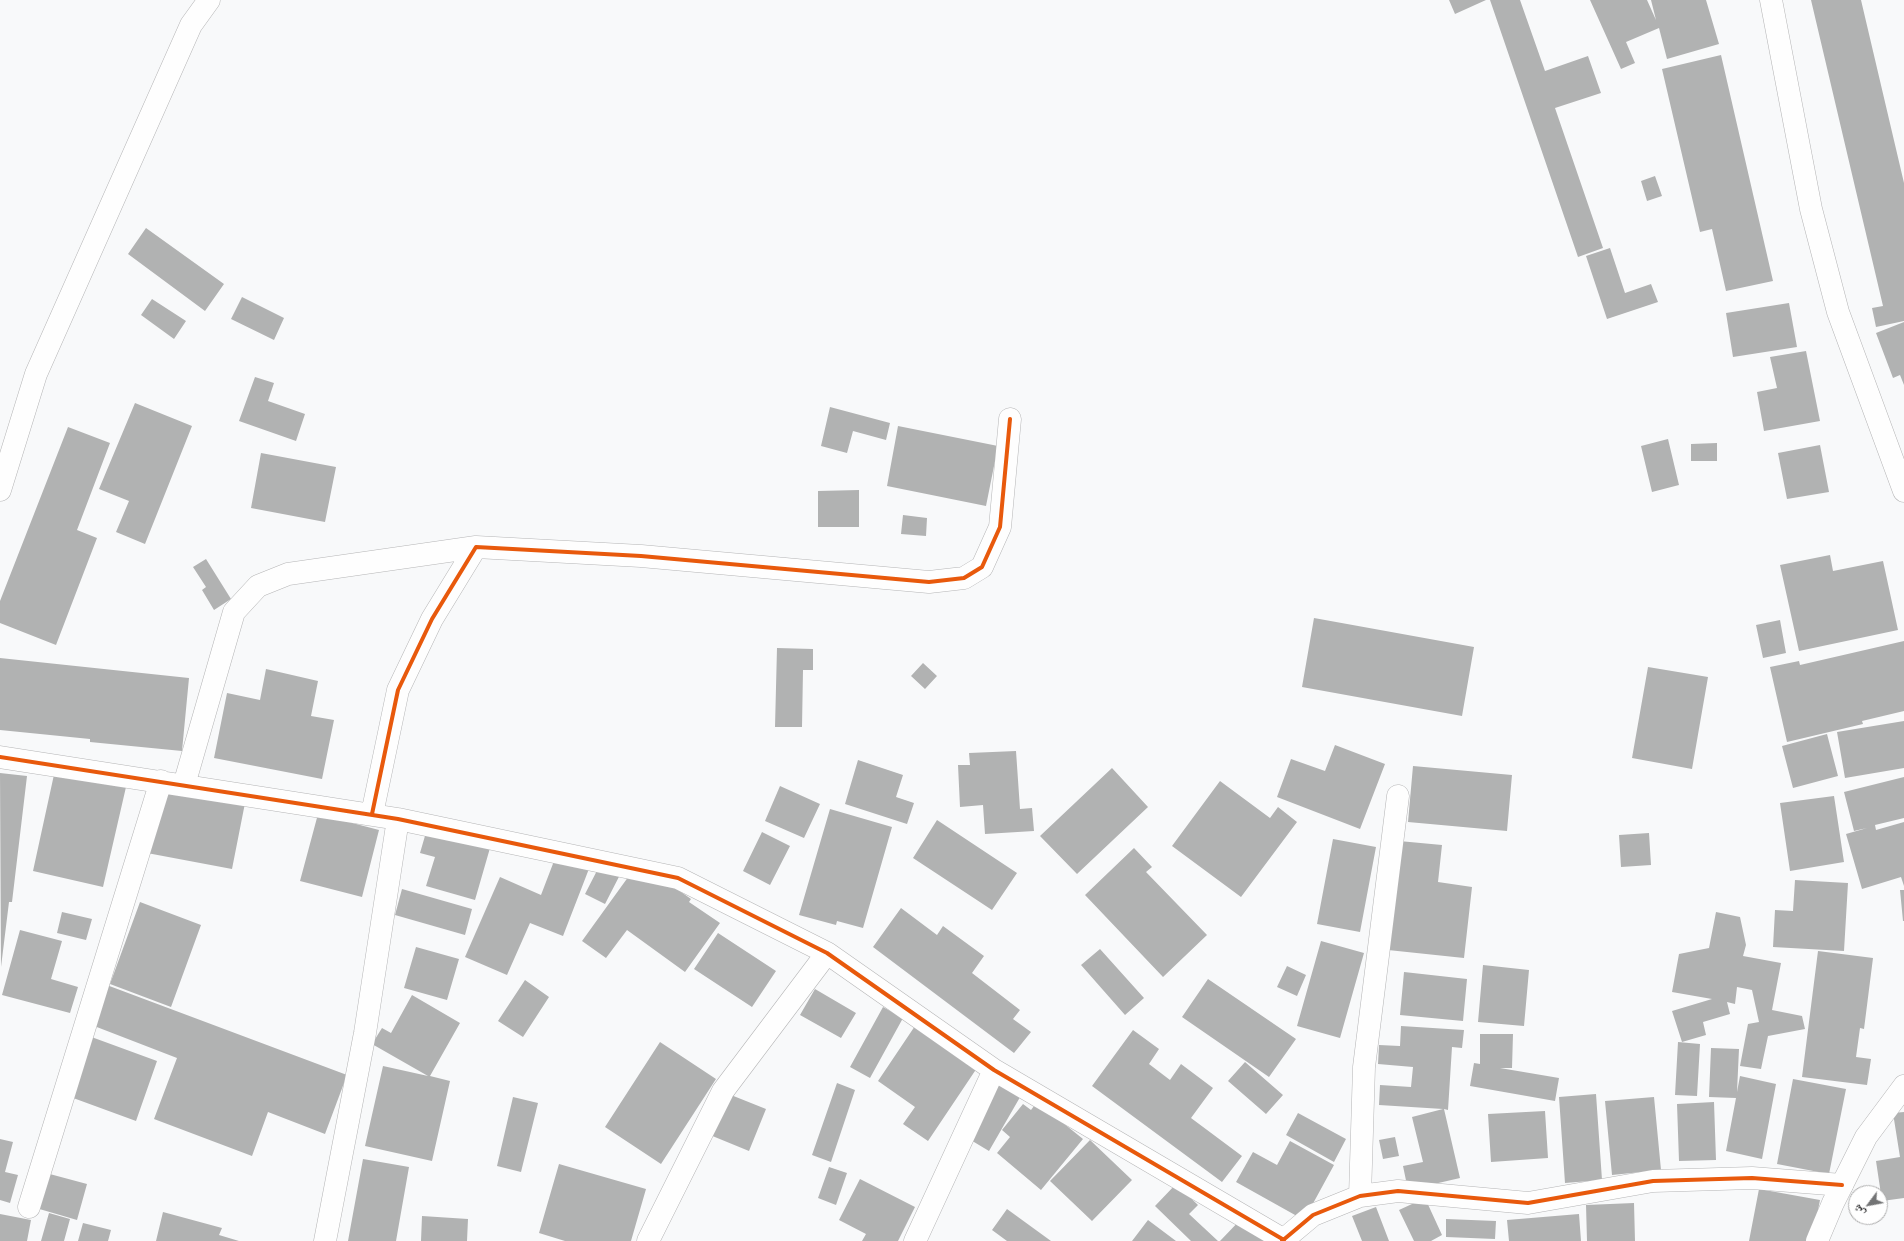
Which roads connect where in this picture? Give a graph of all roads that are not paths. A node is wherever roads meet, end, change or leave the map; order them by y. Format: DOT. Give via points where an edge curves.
graph roads {
  1 [pos="209,0"];
  2 [pos="1771,0"];
  3 [pos="1010,419"];
  4 [pos="0,490"];
  5 [pos="1904,491"];
  6 [pos="476,548"];
  7 [pos="0,757"];
  8 [pos="161,782"];
  9 [pos="184,785"];
  10 [pos="1398,796"];
  11 [pos="372,814"];
  12 [pos="398,819"];
  13 [pos="827,953"];
  14 [pos="994,1070"];
  15 [pos="1904,1086"];
  16 [pos="1842,1185"];
  17 [pos="1360,1196"];
  18 [pos="29,1207"];
  19 [pos="1283,1240"];
  20 [pos="325,1241"];
  21 [pos="648,1241"];
  22 [pos="915,1241"];
  23 [pos="1817,1241"];
  1 -- 4 [label="street" via="192,25 36,374"];
  2 -- 5 [label="street" via="1811,209 1838,312"];
  3 -- 6 [label="street" via="1000,527 982,567 964,578 929,582 641,556"];
  6 -- 9 [label="street" via="288,574 258,586 234,612"];
  6 -- 11 [label="street" via="432,619 398,690"];
  7 -- 8 [label="street"];
  8 -- 9 [label="street"];
  8 -- 18 [label="street"];
  9 -- 11 [label="street"];
  10 -- 17 [label="street" via="1364,1068"];
  11 -- 12 [label="street"];
  12 -- 13 [label="street" via="678,878"];
  12 -- 20 [label="street" via="366,1033"];
  13 -- 14 [label="street"];
  13 -- 21 [label="street" via="723,1091"];
  14 -- 19 [label="street"];
  14 -- 22 [label="street"];
  15 -- 16 [label="street" via="1866,1137"];
  16 -- 17 [label="street" via="1752,1178 1653,1181 1528,1203 1398,1191"];
  16 -- 23 [label="street"];
  17 -- 19 [label="street" via="1313,1215"];
}
